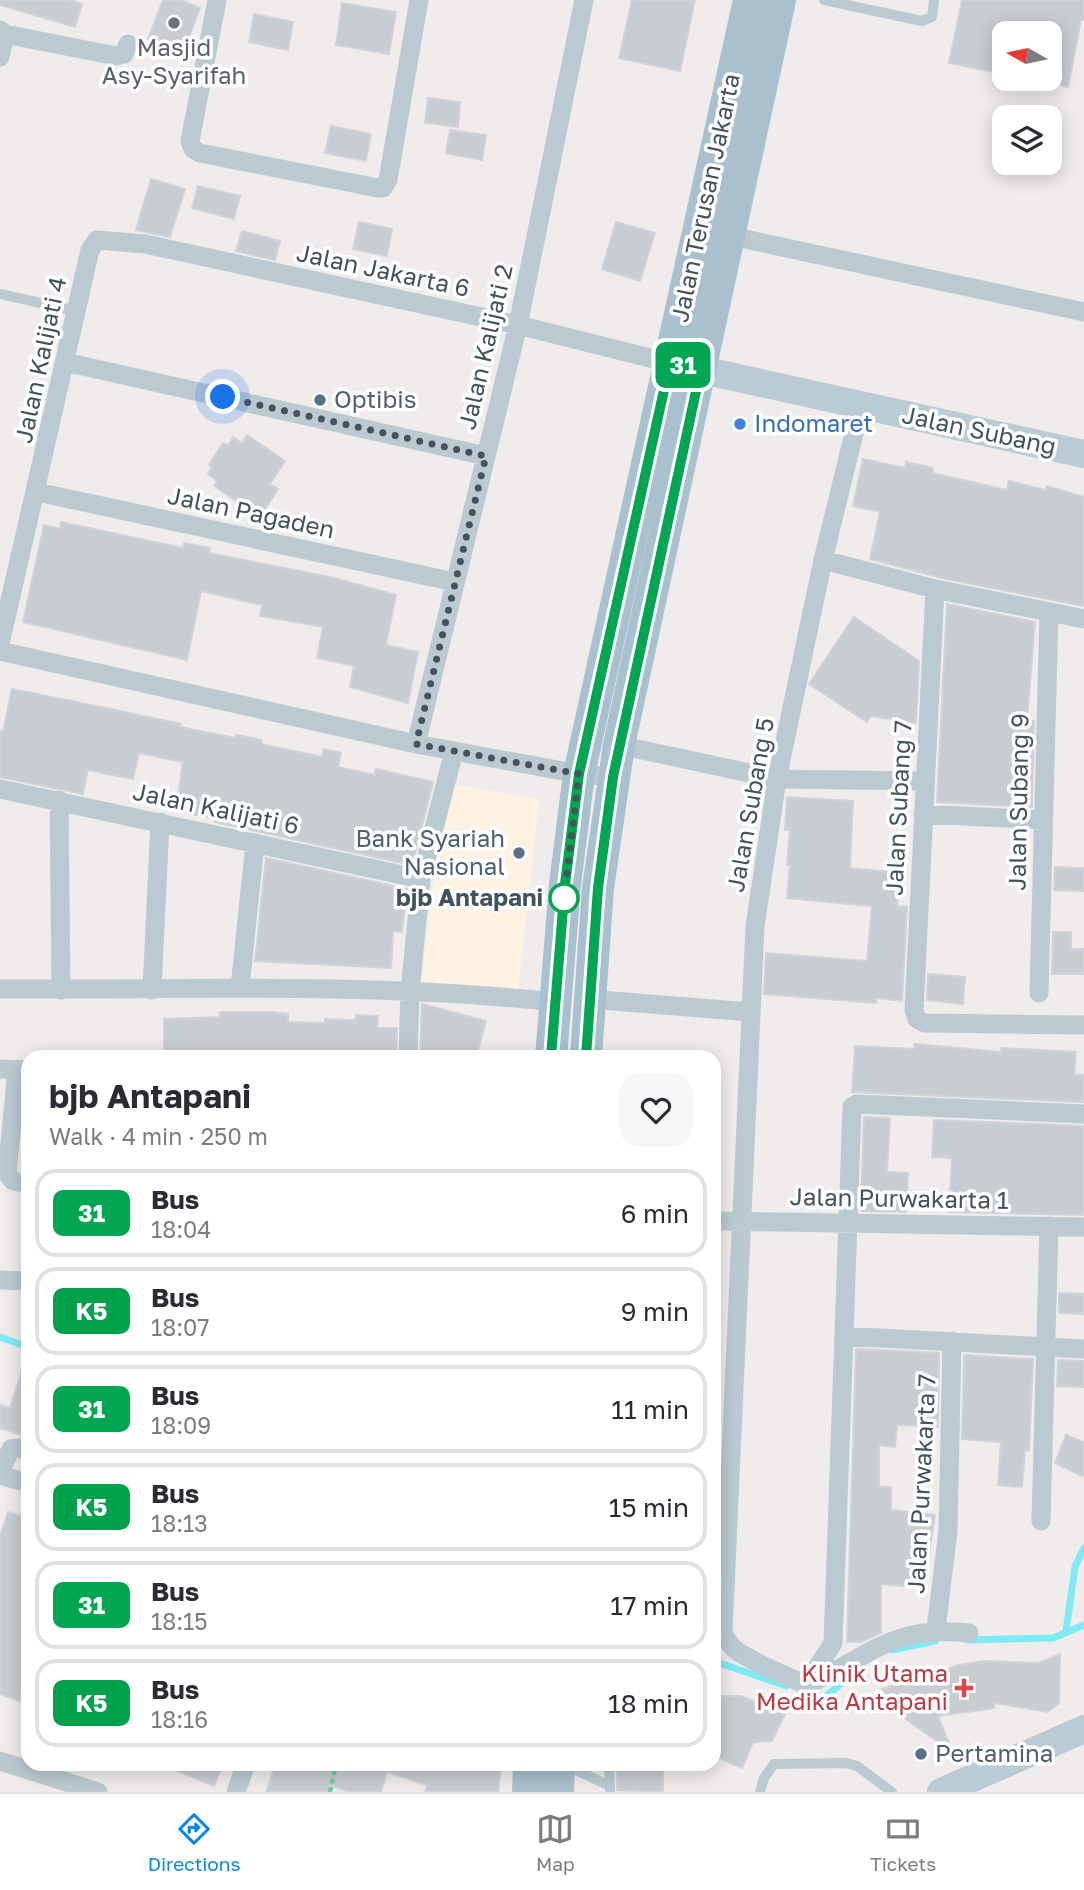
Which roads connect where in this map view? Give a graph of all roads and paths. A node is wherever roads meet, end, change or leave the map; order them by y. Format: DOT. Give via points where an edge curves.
graph roads {
  1 [pos="217,0"];
  2 [pos="419,0"];
  3 [pos="584,0"];
  4 [pos="748,0"];
  5 [pos="780,0"];
  6 [pos="824,0"];
  7 [pos="934,0"];
  8 [pos="846,3"];
  9 [pos="3,32"];
  10 [pos="128,44"];
  11 [pos="0,57"];
  12 [pos="731,236"];
  13 [pos="90,250"];
  14 [pos="0,294"];
  15 [pos="76,311"];
  16 [pos="1084,312"];
  17 [pos="518,325"];
  18 [pos="65,362"];
  19 [pos="670,363"];
  20 [pos="701,368"];
  21 [pos="861,405"];
  22 [pos="1084,454"];
  23 [pos="486,456"];
  24 [pos="37,492"];
  25 [pos="823,559"];
  26 [pos="455,583"];
  27 [pos="935,589"];
  28 [pos="1049,612"];
  29 [pos="1084,620"];
  30 [pos="0,645"];
  31 [pos="0,651"];
  32 [pos="416,744"];
  33 [pos="619,745"];
  34 [pos="454,751"];
  35 [pos="579,774"];
  36 [pos="613,777"];
  37 [pos="778,779"];
  38 [pos="925,781"];
  39 [pos="0,789"];
  40 [pos="59,800"];
  41 [pos="923,814"];
  42 [pos="1043,820"];
  43 [pos="160,822"];
  44 [pos="255,843"];
  45 [pos="421,879"];
  46 [pos="240,987"];
  47 [pos="0,989"];
  48 [pos="61,989"];
  49 [pos="152,990"];
  50 [pos="410,991"];
  51 [pos="1039,993"];
  52 [pos="588,999"];
  53 [pos="554,1002"];
  54 [pos="750,1012"];
  55 [pos="1084,1025"];
  56 [pos="408,1050"];
  57 [pos="551,1050"];
  58 [pos="586,1050"];
  59 [pos="15,1070"];
  60 [pos="1084,1114"];
  61 [pos="21,1183"];
  62 [pos="721,1221"];
  63 [pos="740,1222"];
  64 [pos="846,1223"];
  65 [pos="1049,1226"];
  66 [pos="1084,1227"];
  67 [pos="0,1280"];
  68 [pos="21,1281"];
  69 [pos="844,1336"];
  70 [pos="952,1341"];
  71 [pos="1048,1348"];
  72 [pos="1084,1349"];
  73 [pos="21,1448"];
  74 [pos="0,1473"];
  75 [pos="21,1480"];
  76 [pos="1041,1521"];
  77 [pos="721,1592"];
  78 [pos="936,1629"];
  79 [pos="721,1633"];
  80 [pos="969,1633"];
  81 [pos="806,1685"];
  82 [pos="1076,1739"];
  83 [pos="0,1761"];
  84 [pos="21,1768"];
  85 [pos="31,1771"];
  86 [pos="244,1771"];
  87 [pos="334,1771"];
  88 [pos="528,1771"];
  89 [pos="560,1771"];
  90 [pos="575,1771"];
  91 [pos="609,1771"];
  92 [pos="610,1789"];
  93 [pos="97,1792"];
  94 [pos="236,1792"];
  95 [pos="330,1792"];
  96 [pos="527,1792"];
  97 [pos="558,1792"];
  98 [pos="760,1792"];
  99 [pos="892,1792"];
  100 [pos="941,1792"];
  1 -- 2 [label="street" via="193,149 383,188"];
  3 -- 17 [label="street, Jalan Kalijati 2"];
  4 -- 19 [label="main road, Jalan Terusan Jakarta"];
  5 -- 12 [label="main road, Jalan Terusan Jakarta"];
  6 -- 8 [label="lane"];
  7 -- 8 [label="lane" via="932,17 922,21"];
  9 -- 10 [label="street" via="116,56 124,54"];
  9 -- 11 [label="street"];
  12 -- 16 [label="street"];
  12 -- 20 [label="main road, Jalan Terusan Jakarta"];
  13 -- 15 [label="street, Jalan Kalijati 4"];
  13 -- 17 [label="street, Jalan Jakarta 6" via="101,239 145,244"];
  14 -- 15 [label="lane"];
  15 -- 18 [label="street, Jalan Kalijati 4"];
  17 -- 19 [label="street, Jalan Jakarta 6"];
  17 -- 23 [label="street, Jalan Kalijati 2"];
  18 -- 23 [label="street"];
  18 -- 24 [label="street, Jalan Kalijati 4"];
  19 -- 20 [label="street, Jalan Subang"];
  19 -- 35 [label="main road, Jalan Terusan Jakarta"];
  20 -- 21 [label="street, Jalan Subang"];
  20 -- 33 [label="main road, Jalan Terusan Jakarta"];
  21 -- 22 [label="street, Jalan Subang"];
  21 -- 25 [label="street, Jalan Subang 5"];
  23 -- 26 [label="street, Jalan Kalijati 2"];
  24 -- 26 [label="street, Jalan Pagaden"];
  24 -- 30 [label="street, Jalan Kalijati 4"];
  25 -- 27 [label="street"];
  25 -- 37 [label="street, Jalan Subang 5"];
  26 -- 32 [label="street, Jalan Kalijati 2"];
  27 -- 28 [label="street"];
  27 -- 38 [label="street, Jalan Subang 7"];
  28 -- 29 [label="street"];
  28 -- 42 [label="street, Jalan Subang 9"];
  31 -- 32 [label="street"];
  32 -- 34 [label="street"];
  33 -- 36 [label="main road, Jalan Terusan Jakarta"];
  33 -- 37 [label="street"];
  34 -- 35 [label="street"];
  34 -- 45 [label="street"];
  35 -- 36 [label="street"];
  35 -- 53 [label="main road, Jalan Terusan Jakarta"];
  36 -- 52 [label="main road, Jalan Terusan Jakarta"];
  37 -- 38 [label="street"];
  37 -- 54 [label="street, Jalan Subang 5" via="755,926"];
  38 -- 41 [label="street, Jalan Subang 7"];
  39 -- 40 [label="street, Jalan Kalijati 6"];
  40 -- 43 [label="street, Jalan Kalijati 6"];
  40 -- 48 [label="street"];
  41 -- 42 [label="street"];
  41 -- 55 [label="street, Jalan Subang 7" via="917,1019 925,1023"];
  42 -- 51 [label="street, Jalan Subang 9"];
  43 -- 44 [label="street, Jalan Kalijati 6"];
  43 -- 49 [label="street"];
  44 -- 45 [label="street, Jalan Kalijati 6"];
  44 -- 46 [label="street"];
  45 -- 50 [label="street"];
  46 -- 49 [label="street"];
  46 -- 50 [label="street"];
  47 -- 48 [label="street"];
  48 -- 49 [label="street"];
  50 -- 53 [label="street"];
  50 -- 56 [label="street"];
  52 -- 54 [label="street"];
  52 -- 58 [label="main road, Jalan Terusan Jakarta"];
  53 -- 57 [label="main road, Jalan Terusan Jakarta"];
  54 -- 63 [label="street, Jalan Subang 5"];
  59 -- 61 [label="street" via="7,1173"];
  60 -- 64 [label="street" via="860,1104 851,1110"];
  62 -- 63 [label="street, Jalan Purwakarta 1"];
  63 -- 64 [label="street, Jalan Purwakarta 1"];
  63 -- 77 [label="street, Jalan Subang 5"];
  64 -- 65 [label="street, Jalan Purwakarta 1"];
  64 -- 69 [label="street"];
  65 -- 66 [label="street, Jalan Purwakarta 1"];
  65 -- 71 [label="street"];
  67 -- 68 [label="street"];
  69 -- 70 [label="street"];
  69 -- 81 [label="street" via="833,1643"];
  70 -- 71 [label="street"];
  70 -- 78 [label="street, Jalan Purwakarta 7" via="948,1531"];
  71 -- 72 [label="street"];
  71 -- 76 [label="street"];
  73 -- 74 [label="street" via="11,1450"];
  74 -- 75 [label="street"];
  78 -- 80 [label="street"];
  78 -- 81 [label="street" via="895,1639"];
  79 -- 81 [label="street" via="752,1661"];
  82 -- 100 [label="street"];
  83 -- 84 [label="street"];
  85 -- 93 [label="street"];
  86 -- 94 [label="street"];
  87 -- 95 [label="path"];
  88 -- 96 [label="main road"];
  89 -- 97 [label="main road"];
  90 -- 92 [label="lane"];
  91 -- 92 [label="lane"];
  98 -- 99 [label="lane" via="774,1764 834,1761 857,1766"];
}
